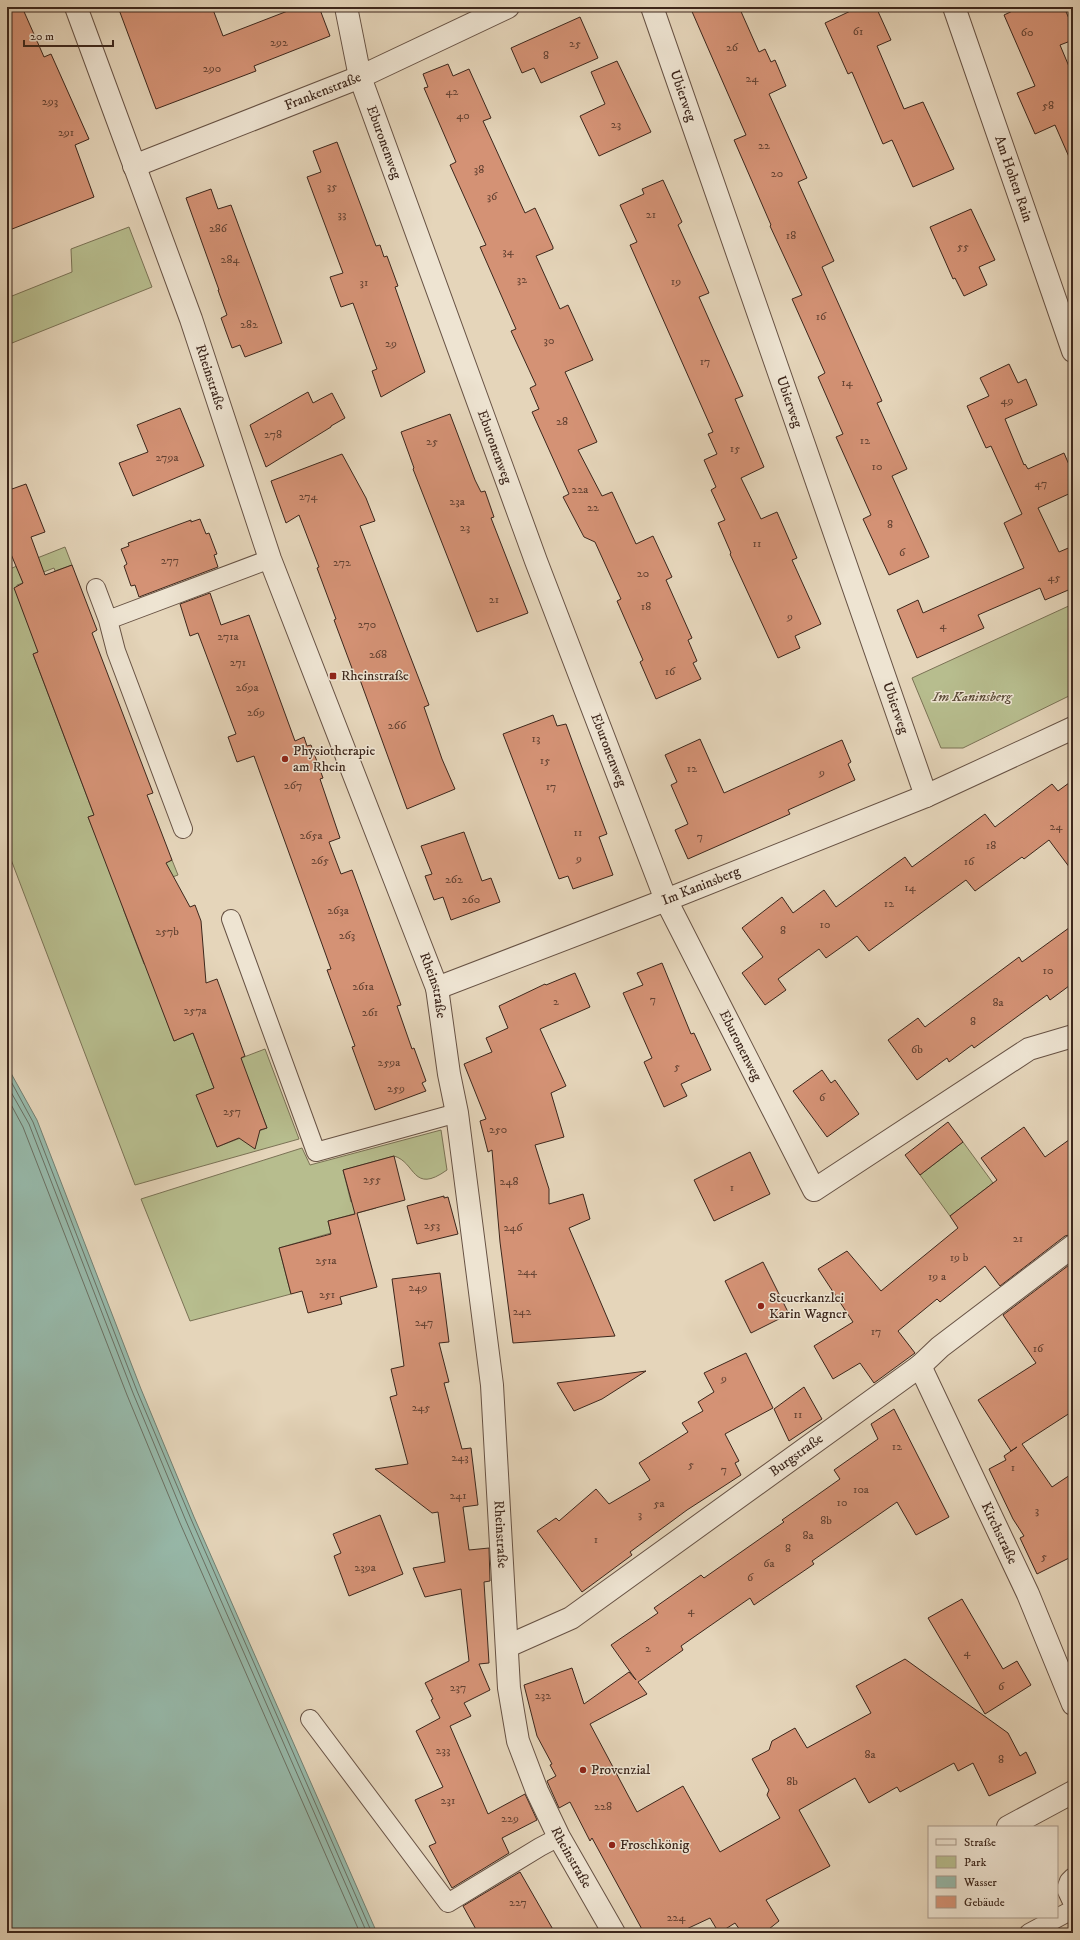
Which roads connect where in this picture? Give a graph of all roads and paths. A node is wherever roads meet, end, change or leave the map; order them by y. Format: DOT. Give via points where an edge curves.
graph roads {
  1 [pos="76,7"];
  2 [pos="346,7"];
  3 [pos="508,7"];
  4 [pos="652,7"];
  5 [pos="954,7"];
  6 [pos="360,77"];
  7 [pos="134,166"];
  8 [pos="1073,351"];
  9 [pos="270,559"];
  10 [pos="96,588"];
  11 [pos="108,620"];
  12 [pos="1073,728"];
  13 [pos="926,796"];
  14 [pos="183,829"];
  15 [pos="666,900"];
  16 [pos="231,919"];
  17 [pos="437,988"];
  18 [pos="1073,1036"];
  19 [pos="457,1113"];
  20 [pos="1073,1246"];
  21 [pos="920,1366"];
  22 [pos="508,1646"];
  23 [pos="1073,1704"];
  24 [pos="310,1719"];
  25 [pos="1073,1792"];
  26 [pos="1010,1826"];
  27 [pos="559,1837"];
  28 [pos="1073,1877"];
  29 [pos="1073,1906"];
  30 [pos="1058,1917"];
  31 [pos="1057,1918"];
  32 [pos="614,1933"];
  33 [pos="1029,1933"];
  1 -- 7 [label="street, Rheinstraße"];
  2 -- 6 [label="street, Eburonenweg"];
  3 -- 6 [label="street, Frankenstraße"];
  4 -- 13 [label="street, Ubierweg"];
  5 -- 8 [label="street, Am Hohen Rain"];
  6 -- 7 [label="street, Frankenstraße"];
  6 -- 15 [label="street, Eburonenweg" via="536,561"];
  7 -- 9 [label="street, Rheinstraße" via="191,319"];
  9 -- 11 [label="lane"];
  9 -- 17 [label="street, Rheinstraße"];
  10 -- 11 [label="lane"];
  11 -- 14 [label="lane" via="116,651"];
  12 -- 13 [label="street, Im Kaninsberg"];
  13 -- 15 [label="street, Im Kaninsberg"];
  15 -- 17 [label="street, Im Kaninsberg"];
  15 -- 18 [label="street, Eburonenweg" via="814,1190 1029,1048"];
  16 -- 19 [label="lane" via="316,1152"];
  17 -- 19 [label="street, Rheinstraße"];
  19 -- 22 [label="street, Rheinstraße" via="492,1385"];
  20 -- 21 [label="street, Burgstraße" via="940,1346"];
  21 -- 22 [label="street, Burgstraße" via="571,1618"];
  21 -- 23 [label="street, Kirchstraße" via="1028,1594"];
  22 -- 27 [label="street, Rheinstraße" via="509,1688 518,1741 537,1791"];
  24 -- 27 [label="lane" via="448,1904"];
  25 -- 26 [label="street"];
  27 -- 32 [label="street, Rheinstraße"];
  28 -- 29 [label="lane" via="1066,1889"];
  29 -- 30 [label="lane" via="1072,1910"];
  31 -- 33 [label="lane"];
}
